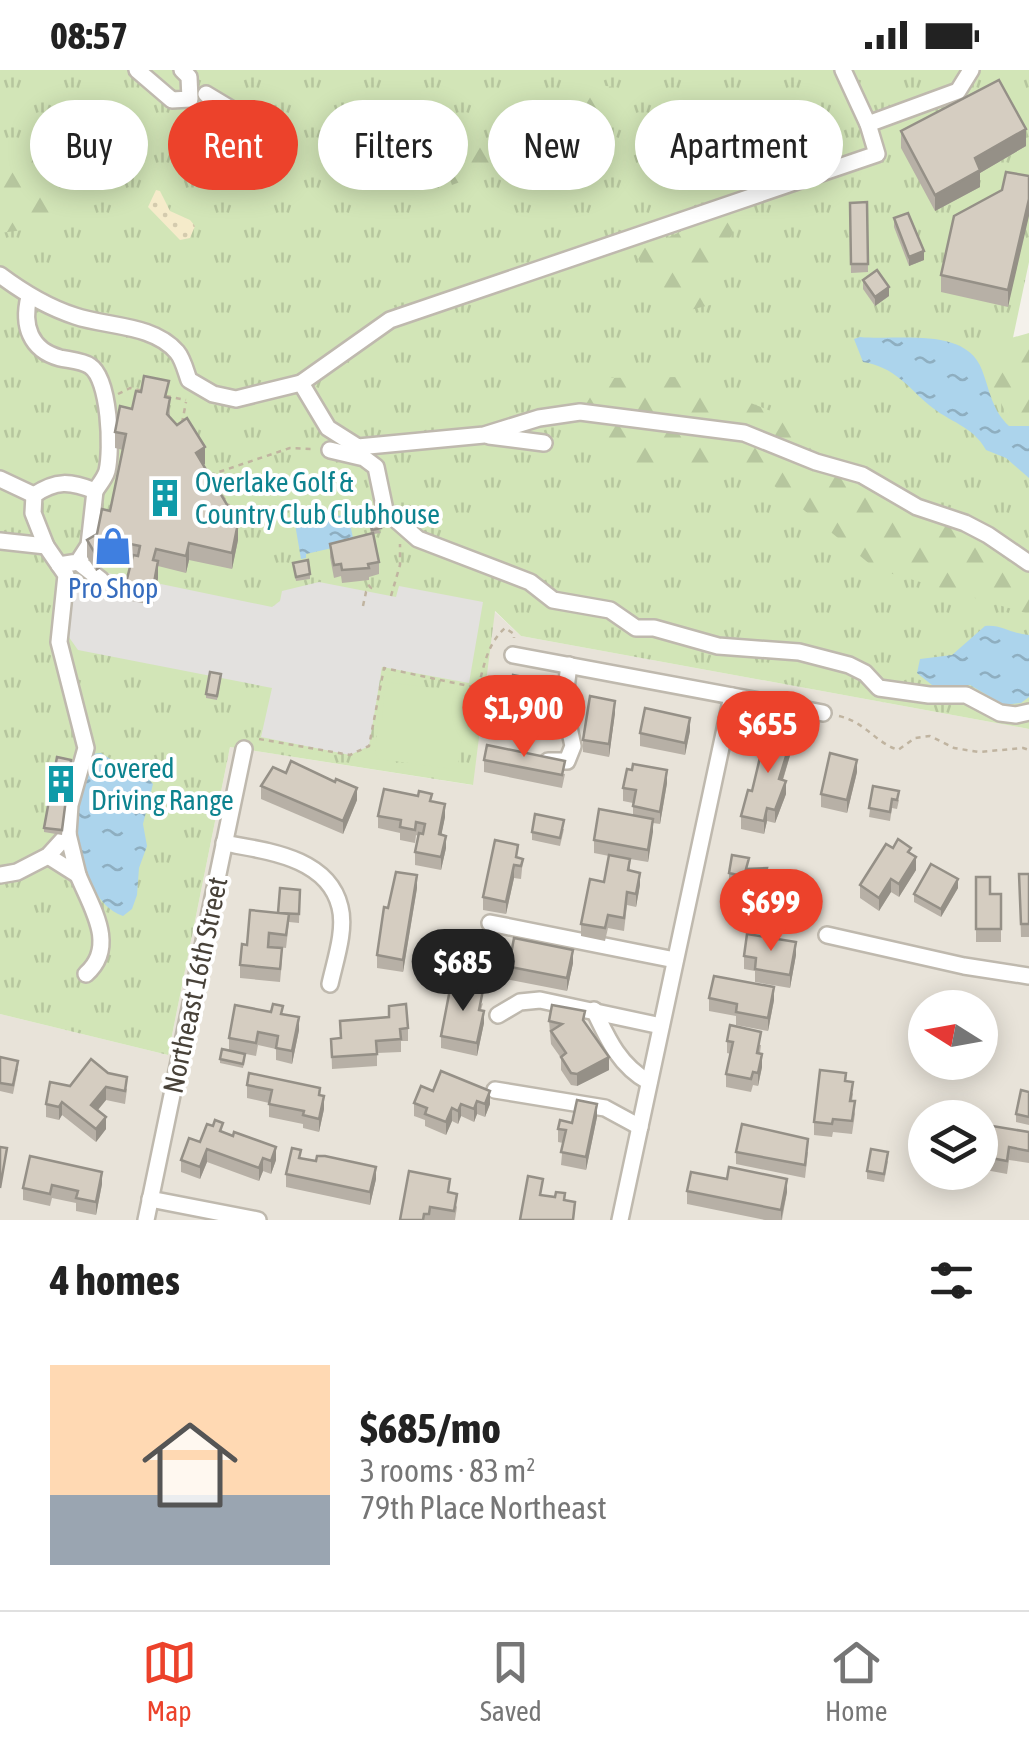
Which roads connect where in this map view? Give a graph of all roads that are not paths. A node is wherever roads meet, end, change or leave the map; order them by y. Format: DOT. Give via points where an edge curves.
graph roads {
  1 [pos="136,70"];
  2 [pos="843,70"];
  3 [pos="970,70"];
  4 [pos="185,74"];
  5 [pos="198,96"];
  6 [pos="208,100"];
  7 [pos="868,124"];
  8 [pos="0,276"];
  9 [pos="30,298"];
  10 [pos="301,383"];
  11 [pos="484,435"];
  12 [pos="345,442"];
  13 [pos="544,443"];
  14 [pos="0,479"];
  15 [pos="95,491"];
  16 [pos="34,495"];
  17 [pos="0,540"];
  18 [pos="46,546"];
  19 [pos="78,562"];
  20 [pos="1029,563"];
  21 [pos="59,565"];
  22 [pos="101,580"];
  23 [pos="513,655"];
  24 [pos="569,665"];
  25 [pos="732,696"];
  26 [pos="1029,712"];
  27 [pos="823,713"];
  28 [pos="244,750"];
  29 [pos="548,761"];
  30 [pos="68,834"];
  31 [pos="224,843"];
  32 [pos="48,856"];
  33 [pos="0,875"];
  34 [pos="78,875"];
  35 [pos="490,923"];
  36 [pos="828,935"];
  37 [pos="675,960"];
  38 [pos="86,974"];
  39 [pos="1029,976"];
  40 [pos="330,984"];
  41 [pos="594,1010"];
  42 [pos="498,1016"];
  43 [pos="662,1026"];
  44 [pos="649,1082"];
  45 [pos="495,1090"];
  46 [pos="640,1127"];
  47 [pos="150,1199"];
  48 [pos="146,1220"];
  49 [pos="258,1220"];
  50 [pos="620,1220"];
  1 -- 5 [label="street" via="172,100"];
  2 -- 7 [label="street"];
  3 -- 7 [label="street" via="958,91"];
  4 -- 5 [label="street"];
  5 -- 6 [label="street"];
  7 -- 10 [label="street" via="877,154 390,320"];
  8 -- 9 [label="street"];
  9 -- 10 [label="street" via="160,339 179,353 190,380 213,394 236,399"];
  9 -- 15 [label="street" via="28,333 38,348 89,364 99,375 108,422 107,474"];
  10 -- 12 [label="street" via="328,428"];
  11 -- 12 [label="street" via="358,447"];
  11 -- 13 [label="street"];
  11 -- 20 [label="street" via="580,412 744,432 965,522"];
  12 -- 26 [label="street" via="330,450 376,466 385,510 396,522 430,545 530,582 553,600 610,610 636,628 849,665 879,688 966,695 1000,713"];
  14 -- 16 [label="street"];
  15 -- 16 [label="street" via="52,483"];
  15 -- 19 [label="street" via="88,544"];
  16 -- 18 [label="street" via="32,513"];
  17 -- 18 [label="street"];
  18 -- 21 [label="street"];
  19 -- 21 [label="street"];
  19 -- 22 [label="street"];
  21 -- 30 [label="street" via="66,575 58,642 86,748"];
  23 -- 24 [label="street"];
  24 -- 25 [label="street"];
  24 -- 29 [label="street" via="564,704 573,746 567,761"];
  25 -- 27 [label="street"];
  25 -- 37 [label="street"];
  28 -- 31 [label="street, Northeast 16th Street"];
  30 -- 32 [label="street"];
  30 -- 34 [label="street"];
  31 -- 40 [label="street" via="302,862 332,888 341,927"];
  31 -- 47 [label="street, Northeast 16th Street"];
  32 -- 33 [label="street"];
  32 -- 34 [label="street"];
  34 -- 38 [label="street" via="104,939 98,963"];
  35 -- 37 [label="street"];
  36 -- 39 [label="street"];
  37 -- 43 [label="street"];
  41 -- 42 [label="street" via="540,1000 520,1002"];
  41 -- 43 [label="street"];
  41 -- 44 [label="street" via="630,1072"];
  43 -- 44 [label="street"];
  44 -- 46 [label="street"];
  45 -- 46 [label="street" via="604,1108"];
  46 -- 50 [label="street"];
  47 -- 48 [label="street, Northeast 16th Street"];
  47 -- 49 [label="street"];
}
